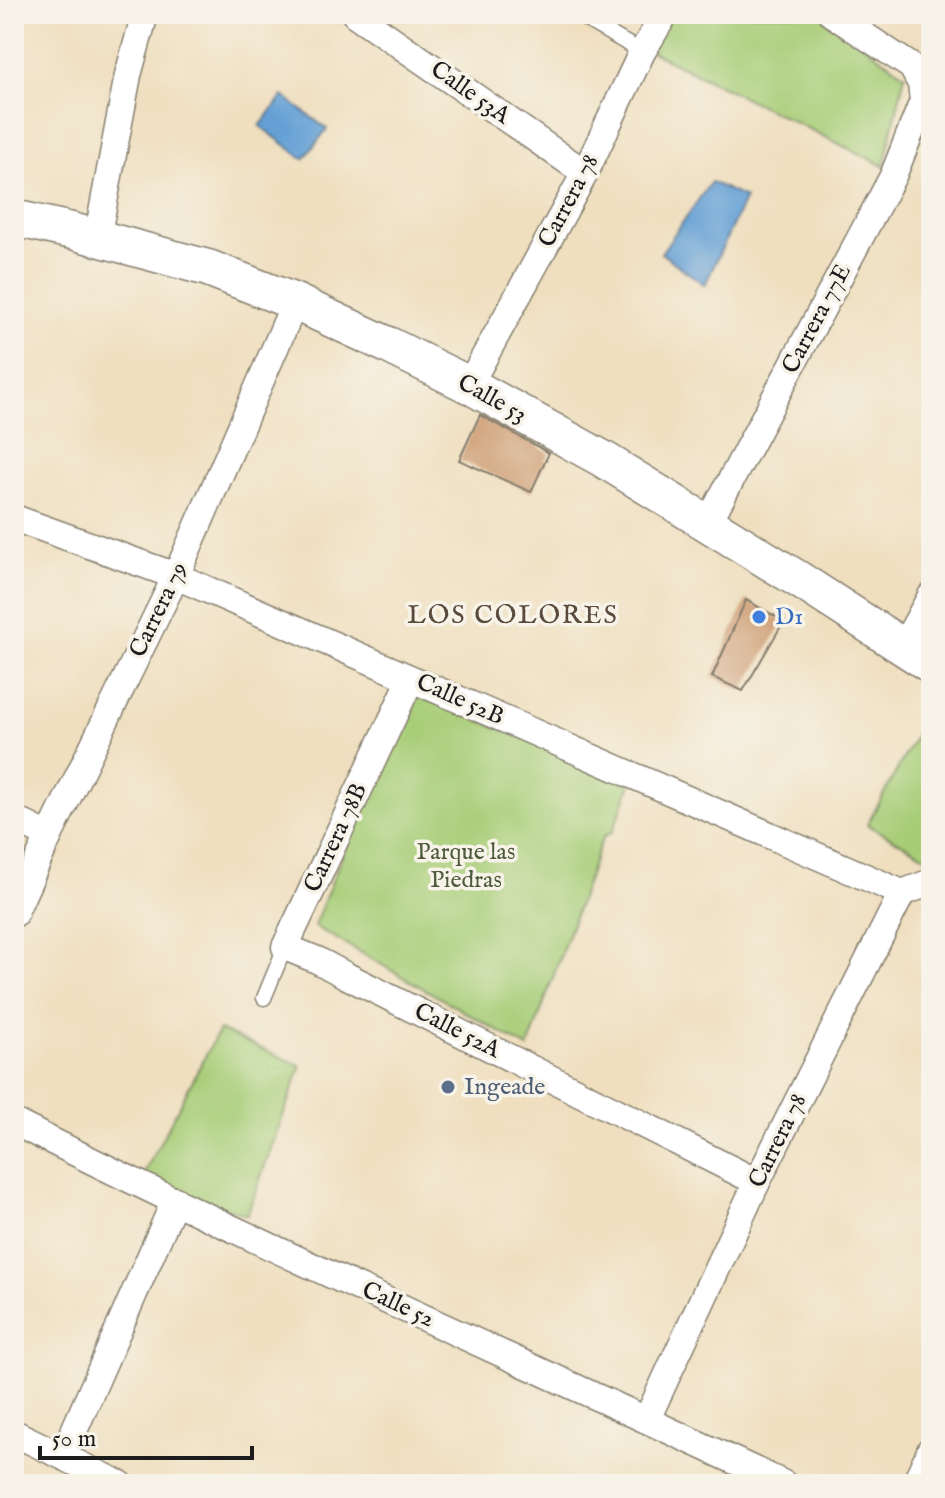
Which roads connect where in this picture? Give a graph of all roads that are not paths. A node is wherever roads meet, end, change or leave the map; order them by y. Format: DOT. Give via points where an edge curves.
graph roads {
  1 [pos="145,14"];
  2 [pos="355,14"];
  3 [pos="665,14"];
  4 [pos="832,14"];
  5 [pos="581,17"];
  6 [pos="642,52"];
  7 [pos="585,173"];
  8 [pos="14,218"];
  9 [pos="97,239"];
  10 [pos="295,302"];
  11 [pos="469,385"];
  12 [pos="14,518"];
  13 [pos="708,523"];
  14 [pos="176,576"];
  15 [pos="931,596"];
  16 [pos="917,656"];
  17 [pos="411,679"];
  18 [pos="14,819"];
  19 [pos="49,836"];
  20 [pos="931,882"];
  21 [pos="902,893"];
  22 [pos="14,914"];
  23 [pos="285,947"];
  24 [pos="264,998"];
  25 [pos="14,1122"];
  26 [pos="757,1182"];
  27 [pos="175,1200"];
  28 [pos="647,1419"];
  29 [pos="14,1433"];
  30 [pos="931,1449"];
  31 [pos="63,1456"];
  32 [pos="120,1484"];
  33 [pos="784,1484"];
  34 [pos="915,1484"];
  1 -- 9 [label="street"];
  2 -- 7 [label="street, Calle 53A"];
  3 -- 6 [label="street, Carrera 78"];
  4 -- 13 [label="street, Carrera 77E" via="912,67 923,101 893,176"];
  5 -- 6 [label="lane"];
  6 -- 7 [label="street, Carrera 78"];
  7 -- 11 [label="street, Carrera 78"];
  8 -- 9 [label="street, Calle 53"];
  9 -- 10 [label="street, Calle 53" via="208,268"];
  10 -- 11 [label="street, Calle 53"];
  10 -- 14 [label="street, Carrera 79"];
  11 -- 13 [label="street, Calle 53"];
  12 -- 14 [label="street, Calle 52B"];
  13 -- 16 [label="street, Calle 53"];
  14 -- 17 [label="street, Calle 52B"];
  14 -- 19 [label="street, Carrera 79"];
  15 -- 16 [label="street"];
  17 -- 21 [label="street, Calle 52B"];
  17 -- 23 [label="street, Carrera 78B"];
  18 -- 19 [label="street"];
  19 -- 22 [label="street, Carrera 79"];
  20 -- 21 [label="street"];
  21 -- 26 [label="street, Carrera 78"];
  23 -- 24 [label="lane, Carrera 78B"];
  23 -- 26 [label="street, Calle 52A"];
  25 -- 27 [label="street, Calle 52"];
  26 -- 28 [label="street, Carrera 78"];
  27 -- 28 [label="street, Calle 52"];
  27 -- 31 [label="street"];
  28 -- 33 [label="street, Calle 52"];
  29 -- 31 [label="street"];
  30 -- 34 [label="street"];
  31 -- 32 [label="street"];
}
